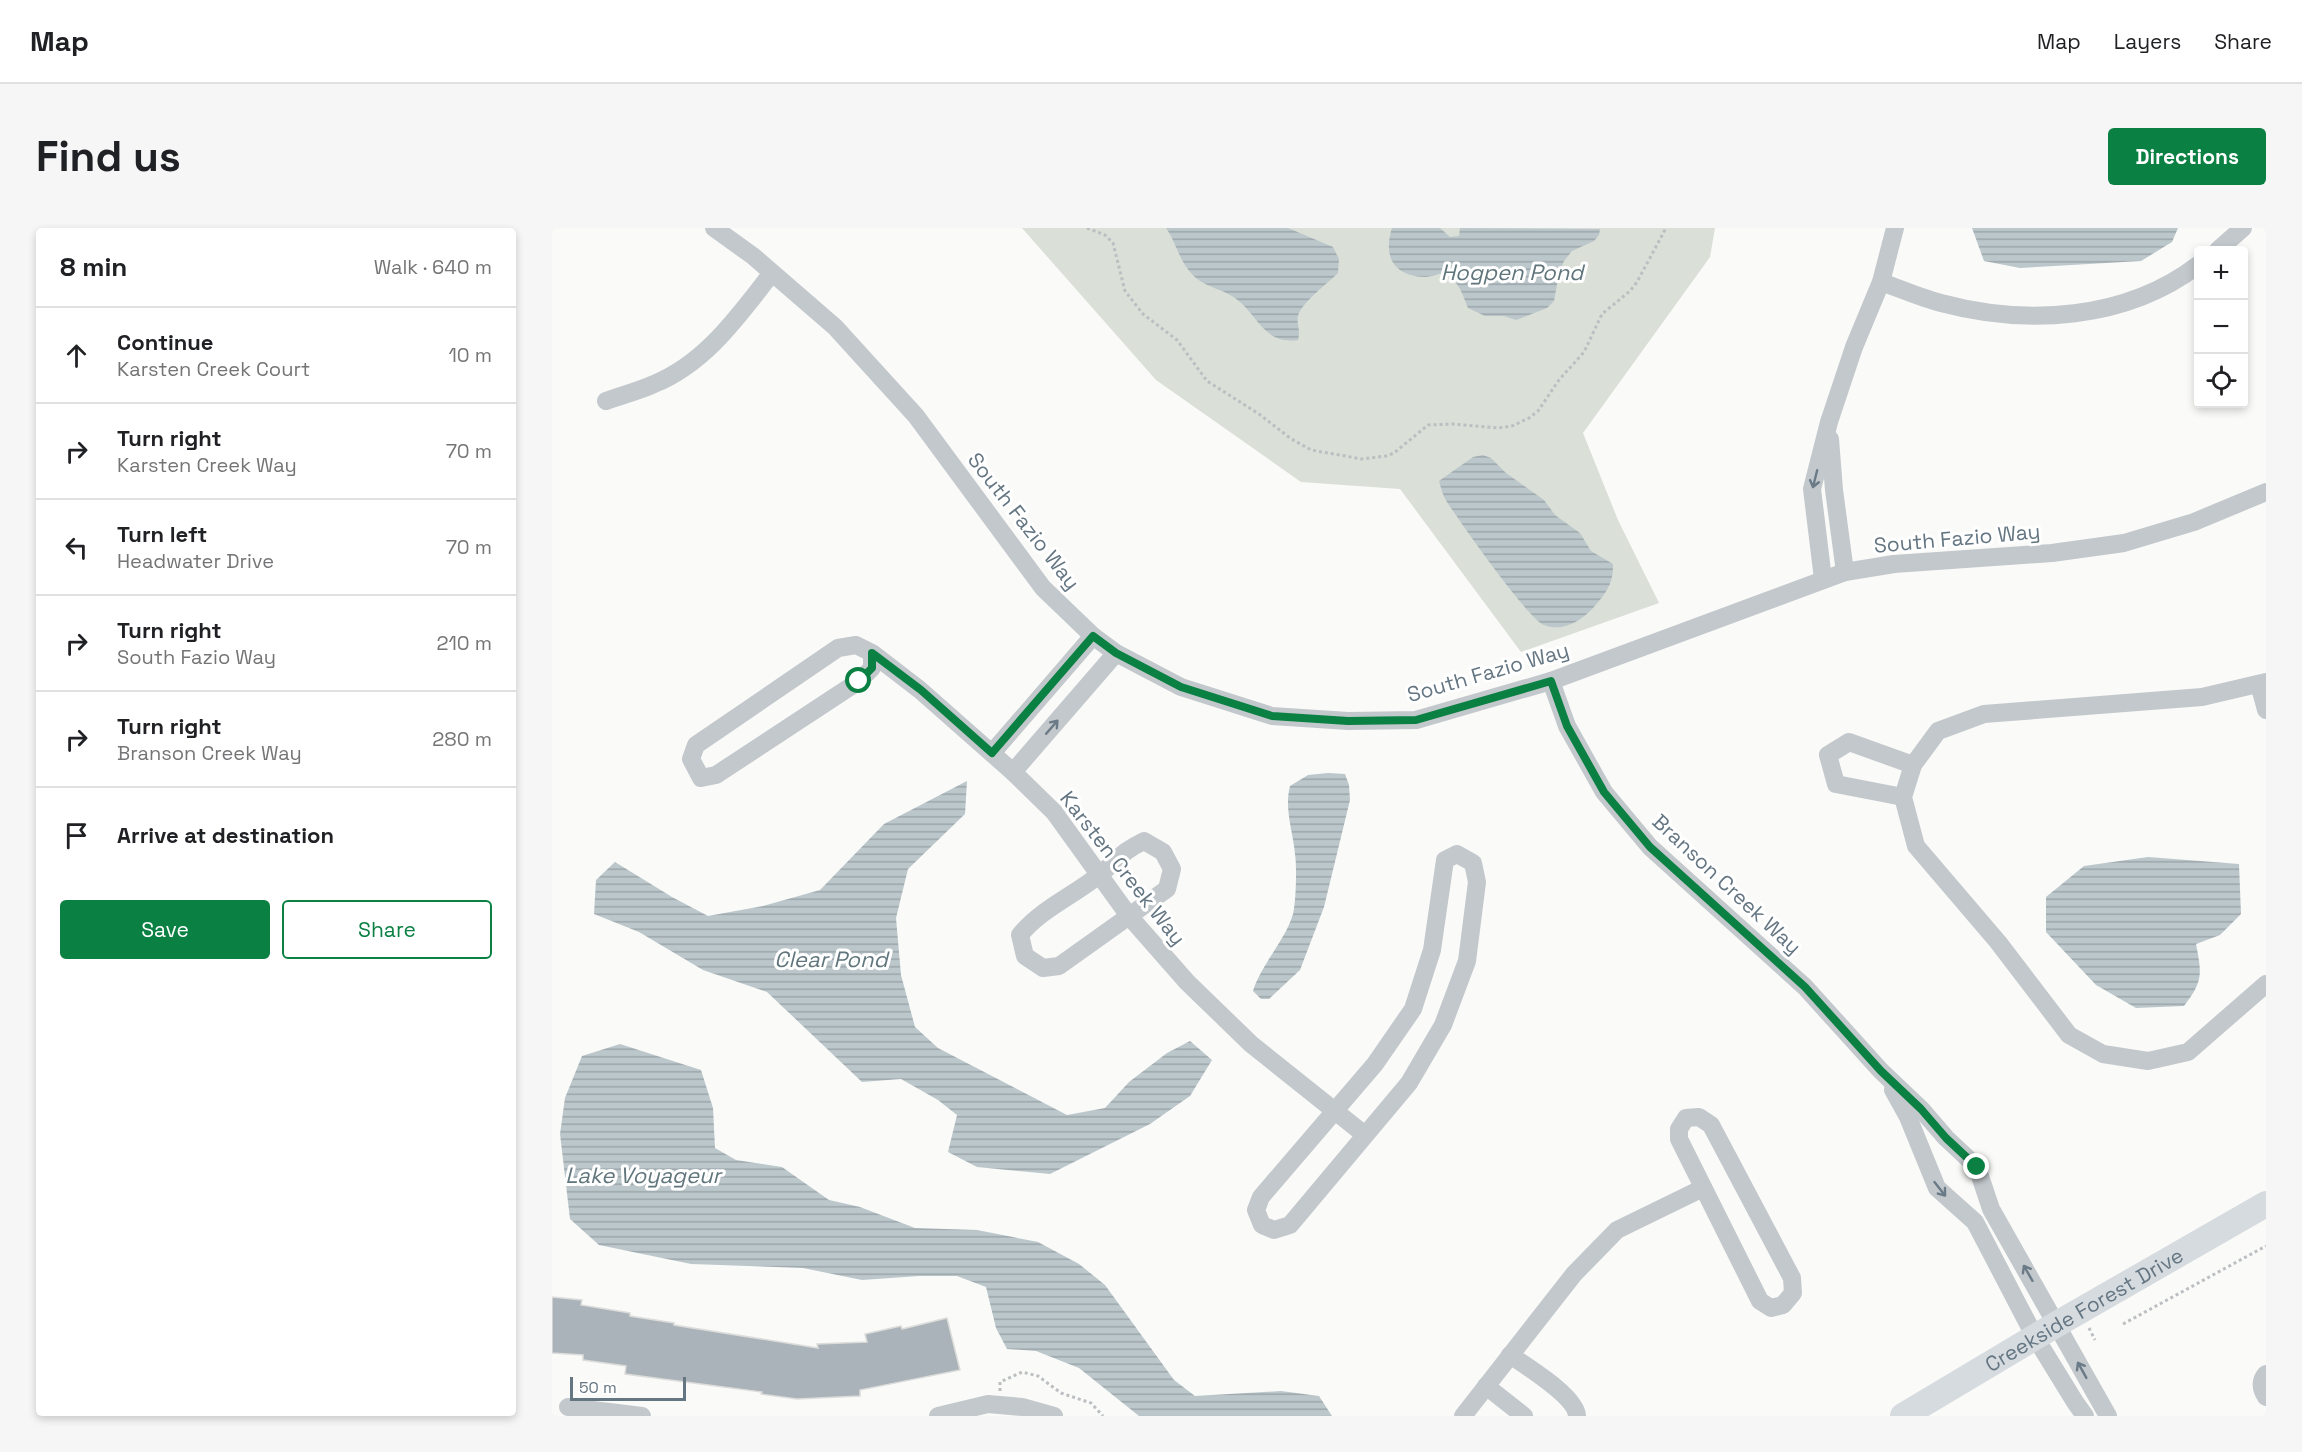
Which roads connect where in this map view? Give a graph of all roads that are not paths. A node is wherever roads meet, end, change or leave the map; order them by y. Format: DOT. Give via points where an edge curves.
graph roads {
  1 [pos="714,228"];
  2 [pos="1895,228"];
  3 [pos="2243,228"];
  4 [pos="2223,246"];
  5 [pos="2194,269"];
  6 [pos="772,273"];
  7 [pos="1881,282"];
  8 [pos="606,401"];
  9 [pos="1829,422"];
  10 [pos="2266,492"];
  11 [pos="1845,572"];
  12 [pos="1823,579"];
  13 [pos="1093,636"];
  14 [pos="872,653"];
  15 [pos="1116,653"];
  16 [pos="1551,681"];
  17 [pos="2264,682"];
  18 [pos="2266,710"];
  19 [pos="992,753"];
  20 [pos="1913,765"];
  21 [pos="1013,772"];
  22 [pos="1903,797"];
  23 [pos="1099,874"];
  24 [pos="1129,916"];
  25 [pos="2266,984"];
  26 [pos="1881,1071"];
  27 [pos="1335,1111"];
  28 [pos="1365,1135"];
  29 [pos="1946,1138"];
  30 [pos="1925,1156"];
  31 [pos="1703,1188"];
  32 [pos="2266,1204"];
  33 [pos="1991,1209"];
  34 [pos="1975,1222"];
  35 [pos="2057,1324"];
  36 [pos="2035,1337"];
  37 [pos="1510,1355"];
  38 [pos="2266,1374"];
  39 [pos="1486,1386"];
  40 [pos="2266,1397"];
  41 [pos="568,1407"];
  42 [pos="642,1416"];
  43 [pos="938,1416"];
  44 [pos="1054,1416"];
  45 [pos="1463,1416"];
  46 [pos="1524,1416"];
  47 [pos="1577,1416"];
  48 [pos="1903,1416"];
  49 [pos="2085,1416"];
  50 [pos="2108,1416"];
  1 -- 6 [label="street, South Fazio Way"];
  2 -- 7 [label="street"];
  3 -- 4 [label="street"];
  5 -- 7 [label="street" via="2179,280 2124,304 2070,315 2009,315 1953,306"];
  6 -- 8 [label="street" via="710,348 656,384"];
  6 -- 13 [label="street, South Fazio Way" via="835,327 916,416 1043,588"];
  7 -- 9 [label="street"];
  9 -- 11 [label="street"];
  9 -- 12 [label="street, one-way" via="1812,489"];
  10 -- 11 [label="street, South Fazio Way" via="2194,522 2124,543"];
  11 -- 12 [label="street, South Fazio Way"];
  12 -- 16 [label="street, South Fazio Way"];
  13 -- 15 [label="street, South Fazio Way"];
  13 -- 19 [label="street"];
  14 -- 14 [label="street" via="856,645 838,648 696,745 691,759 701,778 716,775 859,681 872,668"];
  14 -- 19 [label="street, Karsten Creek Way"];
  15 -- 16 [label="street, South Fazio Way" via="1181,687 1283,717 1416,720"];
  21 -- 15 [label="street, one-way"];
  16 -- 26 [label="street, Branson Creek Way" via="1567,726 1604,792 1650,847 1805,987"];
  17 -- 18 [label="street"];
  17 -- 20 [label="street" via="2202,697 1984,714 1938,731"];
  19 -- 21 [label="street, Karsten Creek Way"];
  20 -- 22 [label="street"];
  20 -- 22 [label="street" via="1849,742 1828,755 1836,784"];
  21 -- 23 [label="street, Karsten Creek Way" via="1054,812"];
  22 -- 25 [label="street" via="1916,846 1998,942 2068,1035 2103,1054 2148,1061 2188,1052"];
  23 -- 24 [label="street, Karsten Creek Way"];
  23 -- 24 [label="street" via="1125,850 1144,842 1163,852 1172,869 1167,889"];
  23 -- 24 [label="street" via="1032,921 1020,935 1025,956 1043,968 1059,966"];
  24 -- 27 [label="street, Karsten Creek Way" via="1187,982 1251,1044"];
  26 -- 29 [label="street, Branson Creek Way"];
  26 -- 30 [label="street, Branson Creek Way"];
  27 -- 28 [label="street, Karsten Creek Way"];
  27 -- 28 [label="street" via="1261,1197 1256,1210 1262,1225 1274,1230 1290,1225"];
  27 -- 28 [label="street" via="1413,1010 1432,950 1445,860 1457,854 1473,863 1477,882 1467,961 1443,1025 1415,1073"];
  29 -- 30 [label="street"];
  29 -- 33 [label="street, Branson Creek Way" via="1977,1167"];
  30 -- 34 [label="street, Branson Creek Way, one-way" via="1937,1188"];
  31 -- 31 [label="street" via="1760,1301 1772,1308 1784,1305 1793,1293 1792,1278 1711,1125 1699,1117 1686,1118 1679,1129 1679,1139"];
  31 -- 37 [label="street" via="1617,1230 1574,1274"];
  32 -- 35 [label="main road, Creekside Forest Drive"];
  33 -- 34 [label="street"];
  35 -- 33 [label="street, Branson Creek Way, one-way"];
  34 -- 36 [label="street, Branson Creek Way"];
  35 -- 36 [label="main road, Creekside Forest Drive"];
  50 -- 35 [label="street, Branson Creek Way, one-way"];
  36 -- 48 [label="main road, Creekside Forest Drive"];
  36 -- 49 [label="street, Branson Creek Way"];
  37 -- 39 [label="street"];
  37 -- 47 [label="street" via="1562,1394 1576,1409"];
  38 -- 40 [label="street" via="2261,1390"];
  39 -- 45 [label="street"];
  39 -- 46 [label="street"];
  41 -- 42 [label="street"];
  43 -- 44 [label="street" via="988,1404 1022,1407"];
}
